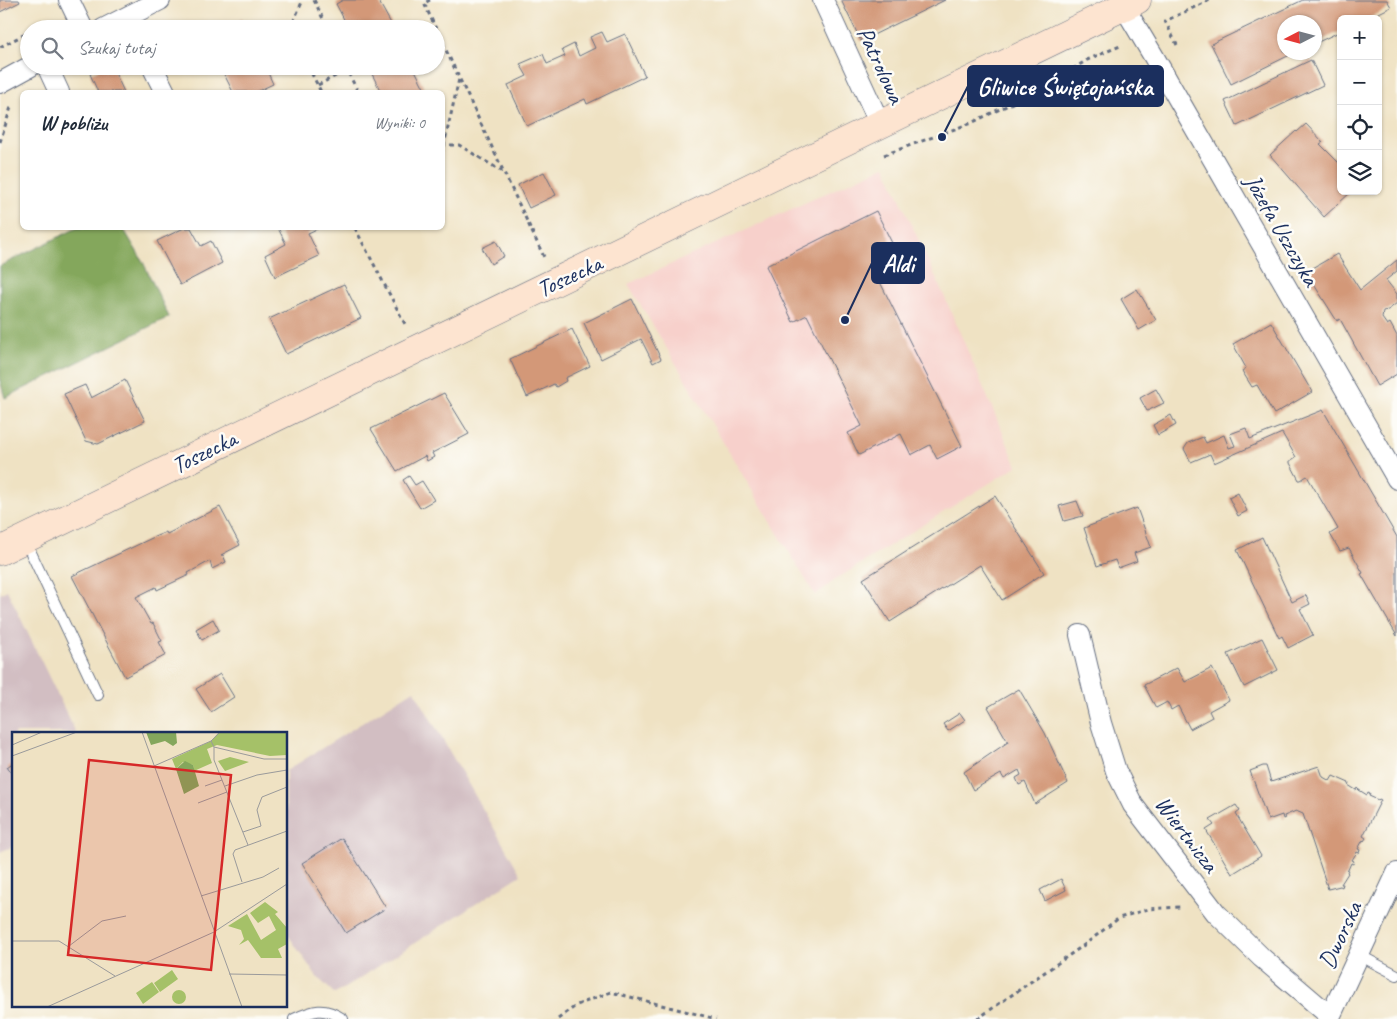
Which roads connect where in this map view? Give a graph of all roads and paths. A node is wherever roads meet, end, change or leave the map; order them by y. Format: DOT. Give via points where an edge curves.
graph roads {
  1 [pos="68,0"];
  2 [pos="160,0"];
  3 [pos="303,0"];
  4 [pos="314,0"];
  5 [pos="430,0"];
  6 [pos="823,0"];
  7 [pos="1210,0"];
  8 [pos="1127,2"];
  9 [pos="78,20"];
  10 [pos="135,20"];
  11 [pos="294,20"];
  12 [pos="324,20"];
  13 [pos="432,20"];
  14 [pos="20,36"];
  15 [pos="1177,45"];
  16 [pos="0,46"];
  17 [pos="445,48"];
  18 [pos="1125,53"];
  19 [pos="20,72"];
  20 [pos="51,75"];
  21 [pos="156,75"];
  22 [pos="313,75"];
  23 [pos="334,75"];
  24 [pos="350,75"];
  25 [pos="459,78"];
  26 [pos="0,83"];
  27 [pos="318,85"];
  28 [pos="58,90"];
  29 [pos="164,90"];
  30 [pos="320,90"];
  31 [pos="357,90"];
  32 [pos="12,103"];
  33 [pos="880,124"];
  34 [pos="445,137"];
  35 [pos="0,142"];
  36 [pos="445,145"];
  37 [pos="878,157"];
  38 [pos="504,173"];
  39 [pos="355,230"];
  40 [pos="544,259"];
  41 [pos="406,326"];
  42 [pos="1397,479"];
  43 [pos="24,539"];
  44 [pos="0,551"];
  45 [pos="1080,635"];
  46 [pos="98,695"];
  47 [pos="1397,873"];
  48 [pos="1216,913"];
  49 [pos="1359,955"];
  50 [pos="1397,974"];
  51 [pos="1330,1018"];
  52 [pos="294,1019"];
  53 [pos="343,1019"];
  54 [pos="558,1019"];
  55 [pos="716,1019"];
  56 [pos="977,1019"];
  1 -- 9 [label="street"];
  2 -- 10 [label="street"];
  3 -- 11 [label="path"];
  4 -- 12 [label="path"];
  5 -- 13 [label="path" via="424,3"];
  6 -- 33 [label="street, Patrolowa"];
  7 -- 15 [label="path" via="1165,21"];
  8 -- 33 [label="main road, Toszecka"];
  8 -- 42 [label="street, Józefa Uszczyka"];
  14 -- 16 [label="path"];
  17 -- 25 [label="path"];
  18 -- 37 [label="path" via="1120,46 1087,60 1045,87 971,123"];
  19 -- 26 [label="street"];
  20 -- 28 [label="street"];
  21 -- 29 [label="street"];
  22 -- 27 [label="path"];
  23 -- 27 [label="path"];
  24 -- 31 [label="path"];
  25 -- 34 [label="path"];
  25 -- 38 [label="path"];
  27 -- 30 [label="path"];
  32 -- 35 [label="path"];
  33 -- 43 [label="main road, Toszecka"];
  36 -- 38 [label="path" via="459,145"];
  38 -- 40 [label="path"];
  39 -- 41 [label="path"];
  43 -- 44 [label="main road, Toszecka"];
  43 -- 46 [label="lane"];
  45 -- 48 [label="street, Wiertnicza" via="1116,771 1133,805"];
  47 -- 49 [label="street, Dworska"];
  48 -- 51 [label="street, Wiertnicza"];
  48 -- 56 [label="path" via="1178,906 1148,909 1119,918"];
  49 -- 50 [label="lane"];
  49 -- 51 [label="street, Dworska"];
  52 -- 53 [label="lane" via="308,1012 331,1011"];
  54 -- 55 [label="path" via="577,1005 611,992"];
}
